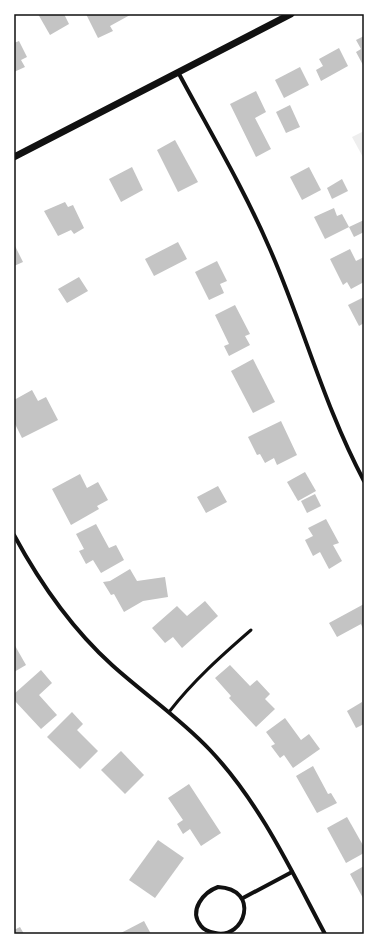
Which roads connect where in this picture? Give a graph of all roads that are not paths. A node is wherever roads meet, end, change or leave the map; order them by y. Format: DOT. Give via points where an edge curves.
graph roads {
  1 [pos="291,14"];
  2 [pos="178,72"];
  3 [pos="14,157"];
  4 [pos="364,481"];
  5 [pos="14,535"];
  6 [pos="251,630"];
  7 [pos="169,712"];
  8 [pos="292,872"];
  9 [pos="243,898"];
  10 [pos="325,934"];
  1 -- 2 [label="street"];
  2 -- 3 [label="street"];
  2 -- 4 [label="street" via="269,247 326,397"];
  5 -- 7 [label="street" via="44,587 80,632 111,664"];
  6 -- 7 [label="lane" via="213,662"];
  7 -- 8 [label="street" via="190,730 228,771 260,815"];
  8 -- 9 [label="street"];
  8 -- 10 [label="street"];
  9 -- 9 [label="street" via="228,888 218,887 209,890 201,898 197,908 201,926 218,934 236,927 242,920 245,910"];
}
